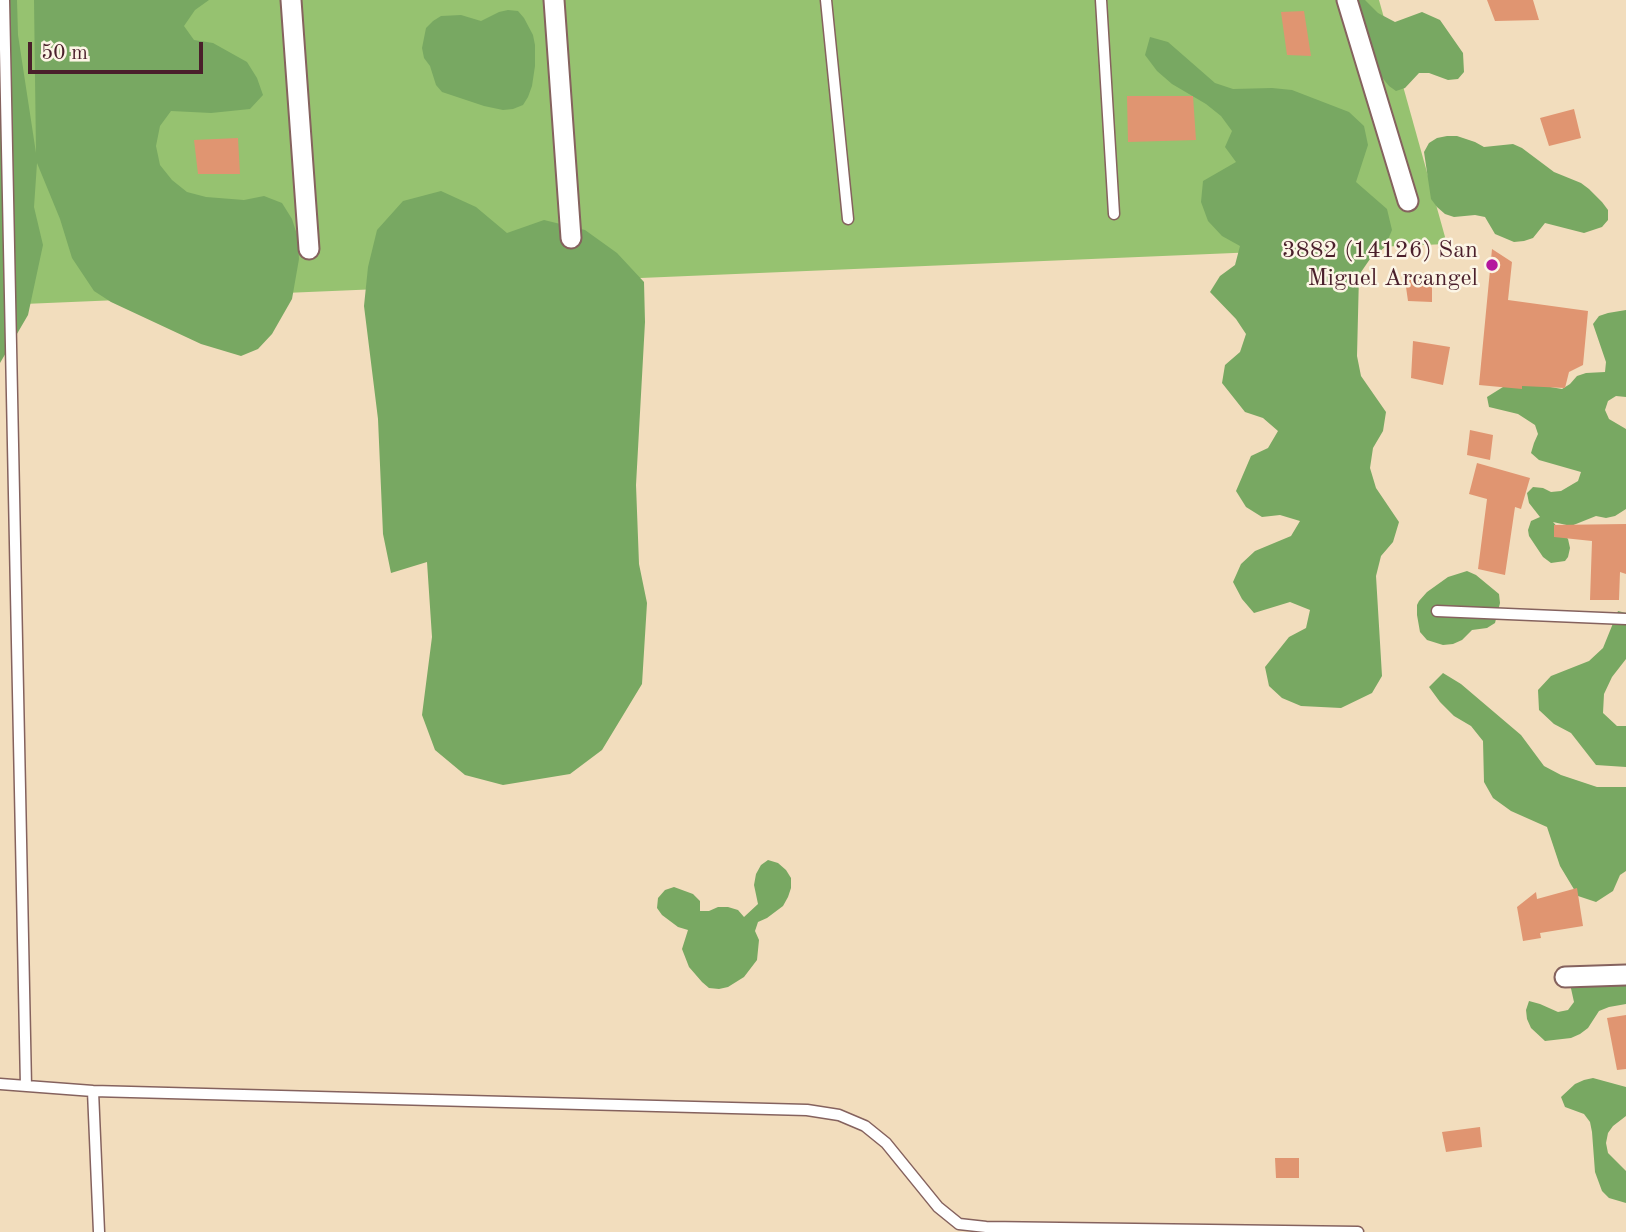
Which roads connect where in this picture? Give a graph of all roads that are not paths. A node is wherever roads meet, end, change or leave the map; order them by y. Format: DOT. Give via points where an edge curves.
graph roads {
  1 [pos="4,0"];
  2 [pos="291,0"];
  3 [pos="554,0"];
  4 [pos="826,0"];
  5 [pos="1101,0"];
  6 [pos="1347,0"];
  7 [pos="1408,201"];
  8 [pos="1114,214"];
  9 [pos="848,219"];
  10 [pos="571,238"];
  11 [pos="309,249"];
  12 [pos="1437,611"];
  13 [pos="1626,619"];
  14 [pos="1626,975"];
  15 [pos="1565,977"];
  16 [pos="0,1084"];
  17 [pos="26,1086"];
  18 [pos="93,1091"];
  19 [pos="99,1232"];
  20 [pos="1358,1232"];
  1 -- 17 [label="lane"];
  2 -- 11 [label="street"];
  3 -- 10 [label="street"];
  4 -- 9 [label="lane"];
  5 -- 8 [label="lane"];
  6 -- 7 [label="street"];
  12 -- 13 [label="lane"];
  14 -- 15 [label="street"];
  16 -- 17 [label="lane"];
  17 -- 18 [label="lane"];
  18 -- 19 [label="lane"];
  18 -- 20 [label="lane" via="807,1110 839,1115 865,1126 959,1224"];
}
